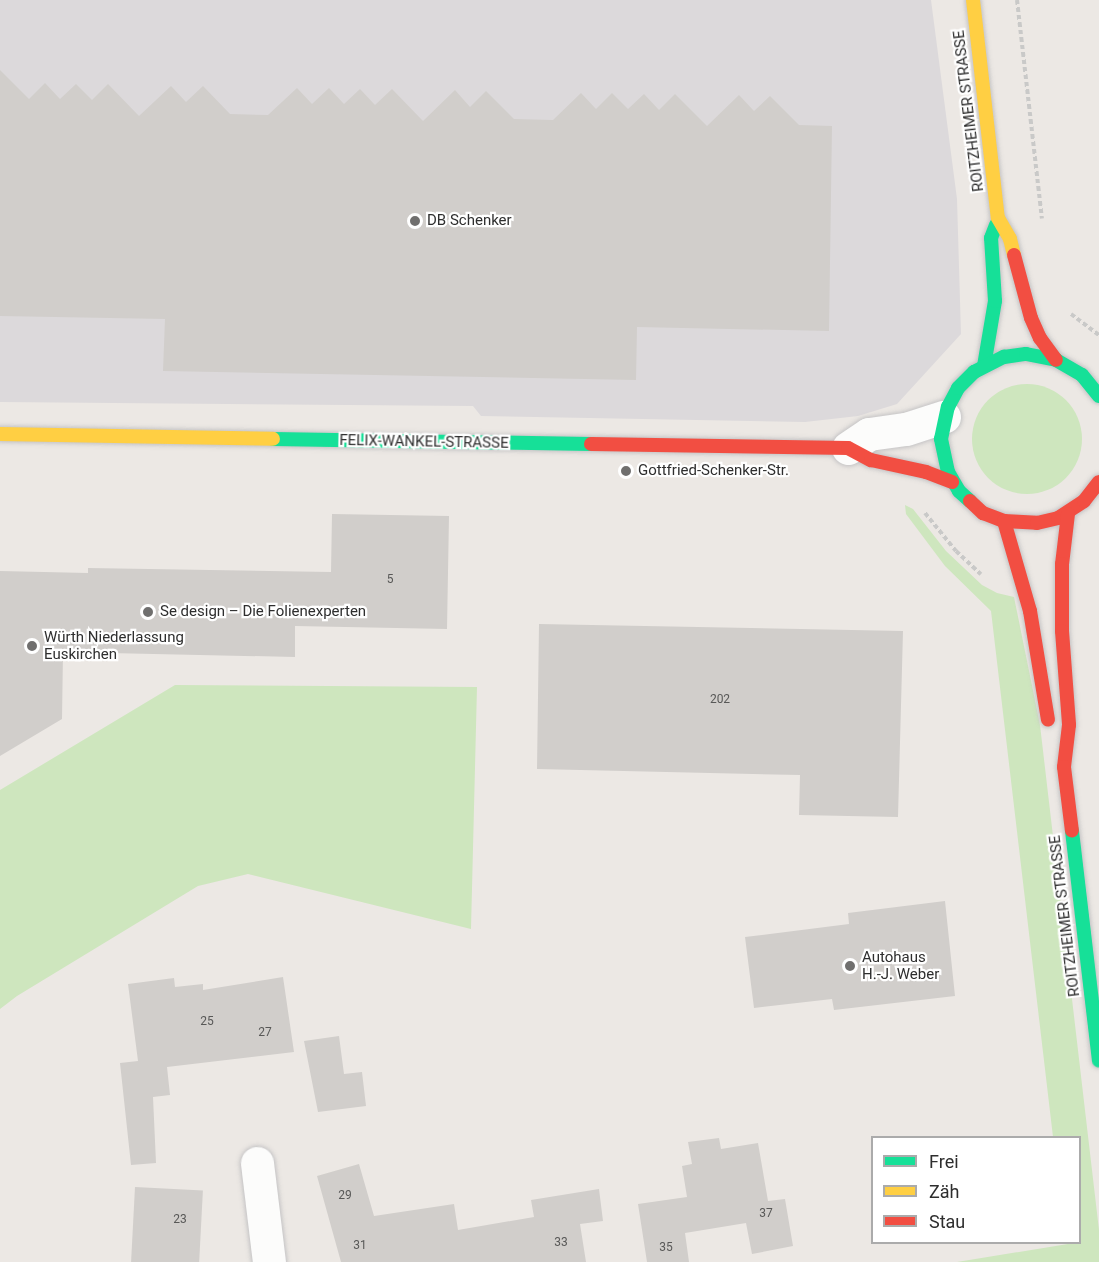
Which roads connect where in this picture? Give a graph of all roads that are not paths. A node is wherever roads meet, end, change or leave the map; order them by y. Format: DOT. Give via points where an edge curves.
graph roads {
  1 [pos="973,0"];
  2 [pos="998,218"];
  3 [pos="1056,360"];
  4 [pos="984,366"];
  5 [pos="1099,396"];
  6 [pos="944,417"];
  7 [pos="0,434"];
  8 [pos="848,448"];
  9 [pos="952,482"];
  10 [pos="1099,482"];
  11 [pos="1068,514"];
  12 [pos="1004,521"];
  13 [pos="1064,767"];
  14 [pos="1099,1060"];
  15 [pos="258,1163"];
  16 [pos="269,1262"];
  1 -- 2 [label="street, ROITZHEIMER STRASSE"];
  2 -- 3 [label="street, ROITZHEIMER STRASSE" via="1010,239 1031,318"];
  2 -- 4 [label="street, ROITZHEIMER STRASSE" via="991,238 995,301"];
  3 -- 4 [label="street" via="1026,354 1004,357"];
  3 -- 5 [label="street" via="1082,375"];
  4 -- 6 [label="street" via="958,388"];
  6 -- 8 [label="street" via="906,429 869,434"];
  6 -- 9 [label="street" via="942,450"];
  7 -- 8 [label="street, FELIX-WANKEL-STRASSE"];
  8 -- 9 [label="street, FELIX-WANKEL-STRASSE" via="871,460"];
  9 -- 12 [label="street" via="975,506"];
  10 -- 11 [label="street"];
  11 -- 12 [label="street" via="1037,524"];
  11 -- 13 [label="street, ROITZHEIMER STRASSE" via="1062,571 1069,725"];
  12 -- 13 [label="street, ROITZHEIMER STRASSE" via="1030,610 1049,728"];
  13 -- 14 [label="street, ROITZHEIMER STRASSE"];
  15 -- 16 [label="street"];
}
